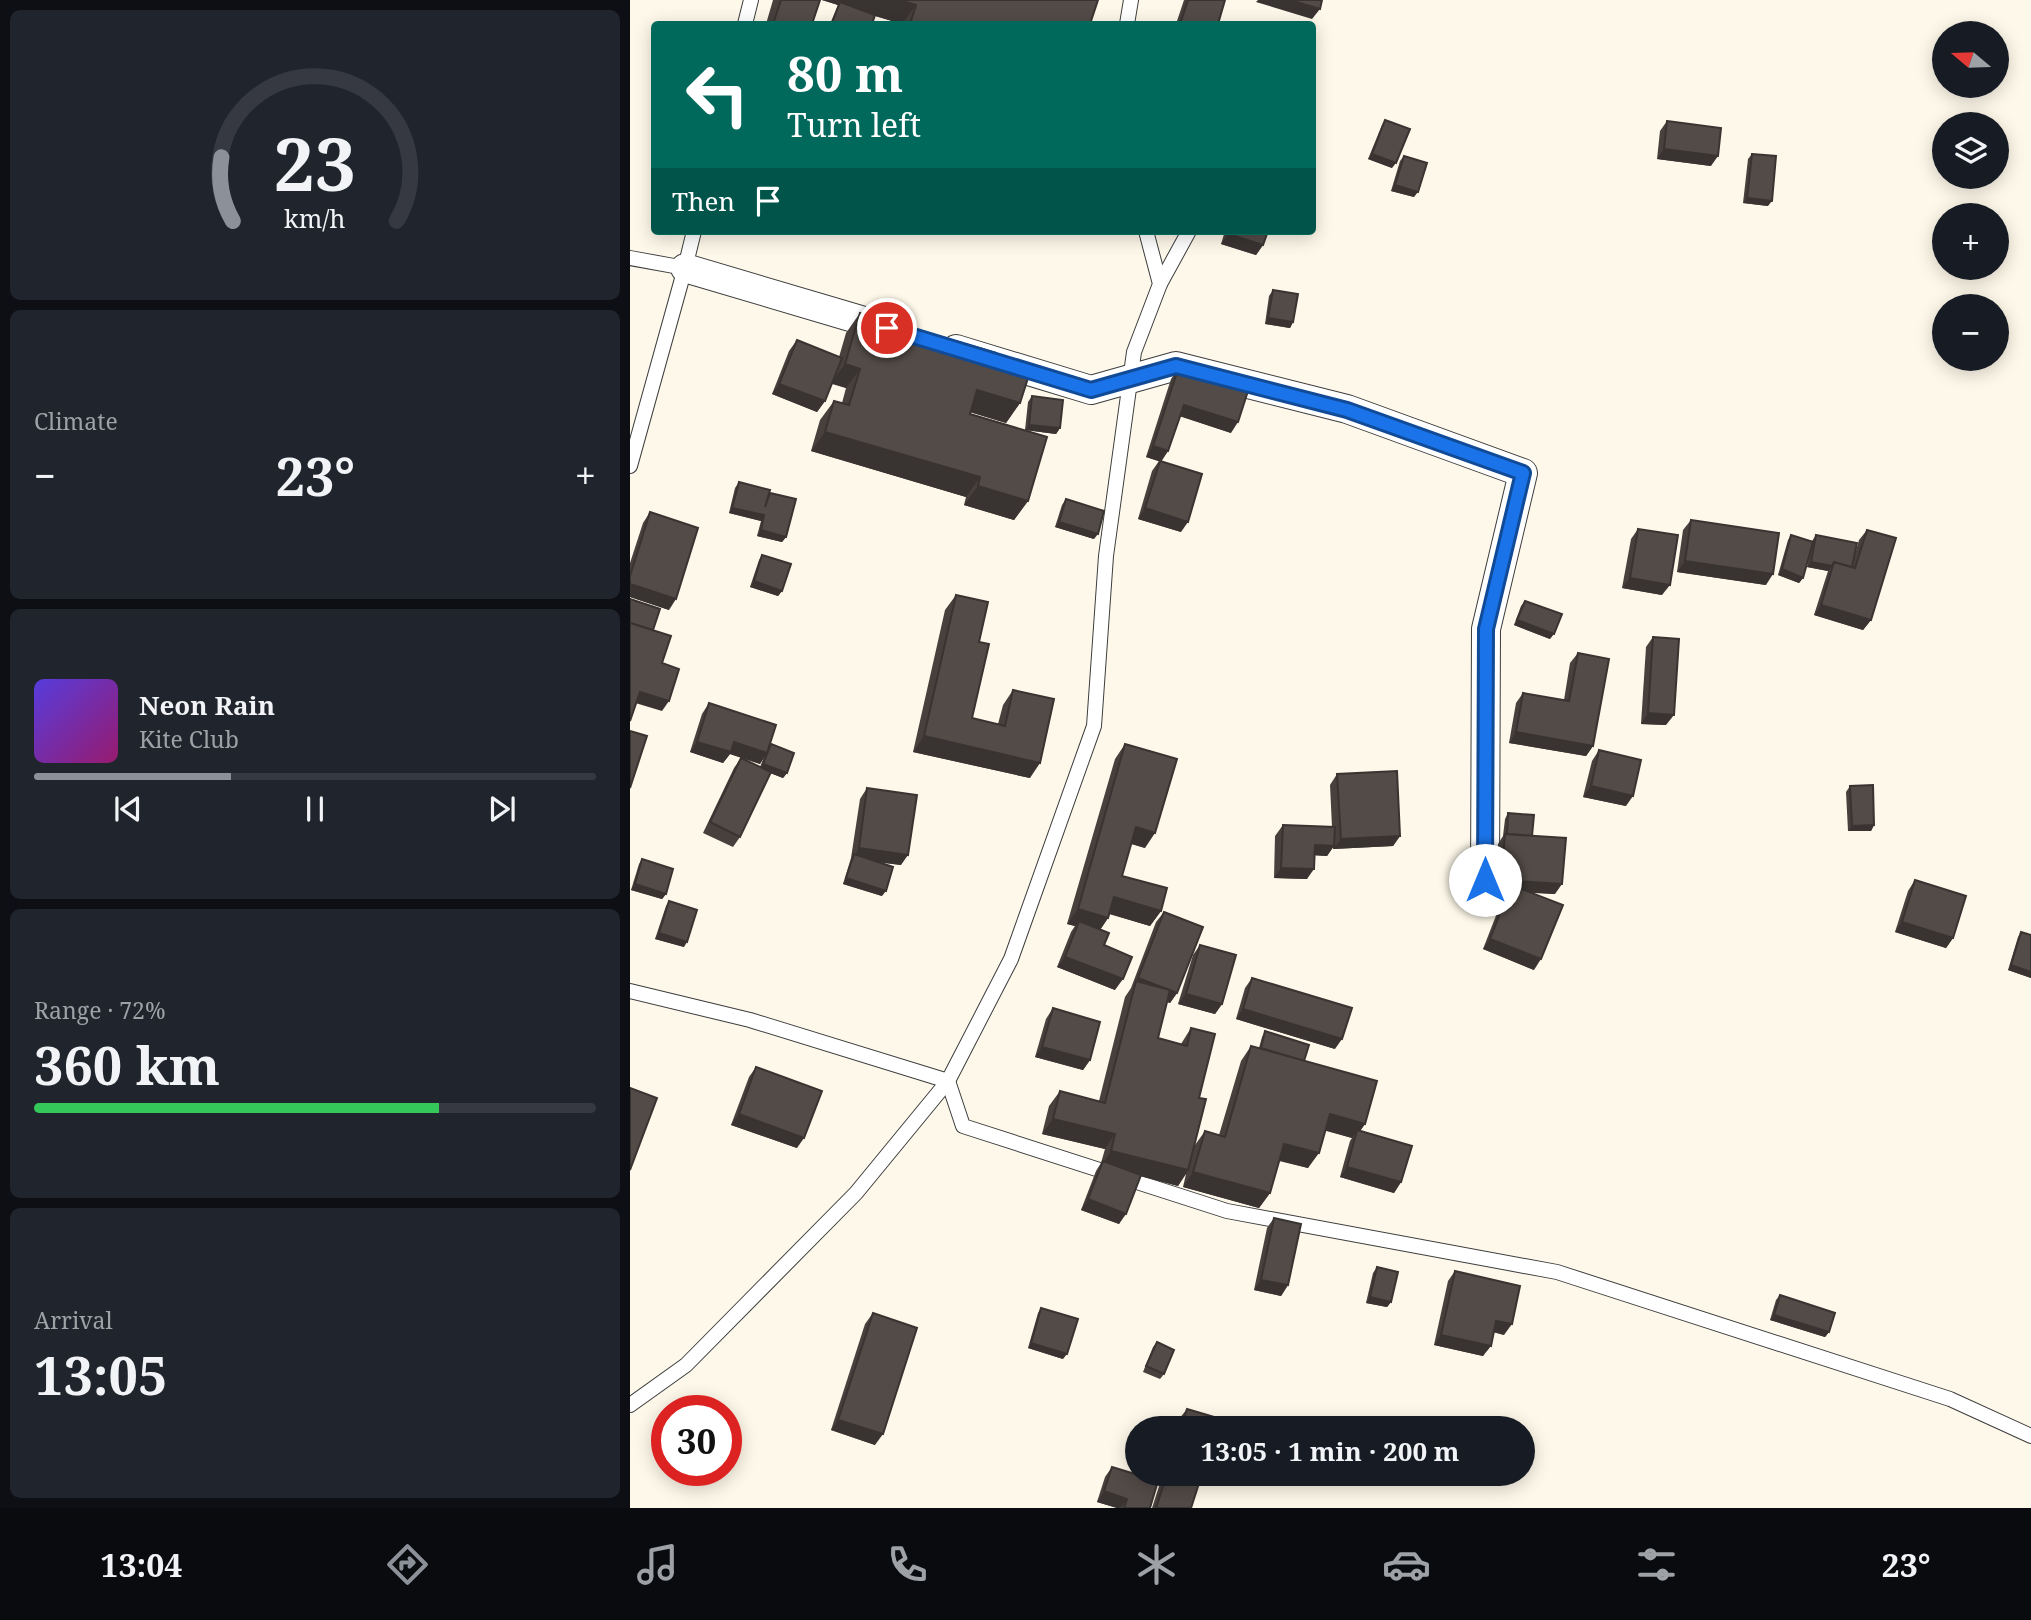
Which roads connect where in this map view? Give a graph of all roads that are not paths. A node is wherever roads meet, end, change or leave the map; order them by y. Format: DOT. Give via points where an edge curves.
graph roads {
  1 [pos="751,0"];
  2 [pos="1131,0"];
  3 [pos="747,21"];
  4 [pos="1127,21"];
  5 [pos="693,235"];
  6 [pos="1147,235"];
  7 [pos="1187,235"];
  8 [pos="630,258"];
  9 [pos="685,268"];
  10 [pos="1160,284"];
  11 [pos="1130,379"];
  12 [pos="630,466"];
  13 [pos="1485,880"];
  14 [pos="630,991"];
  15 [pos="948,1081"];
  16 [pos="630,1405"];
  17 [pos="2031,1436"];
  1 -- 3 [label="lane"];
  2 -- 4 [label="lane"];
  5 -- 9 [label="lane"];
  6 -- 10 [label="lane"];
  7 -- 10 [label="lane"];
  8 -- 9 [label="lane"];
  9 -- 11 [label="street" via="1091,390"];
  9 -- 12 [label="lane"];
  10 -- 11 [label="lane" via="1134,352"];
  11 -- 13 [label="street" via="1176,366 1347,410 1523,473 1486,629"];
  11 -- 15 [label="lane" via="1106,556 1094,726 1011,959"];
  14 -- 15 [label="lane" via="750,1020"];
  15 -- 16 [label="lane" via="856,1193 687,1365"];
  15 -- 17 [label="lane" via="963,1126 1227,1211 1557,1272 1950,1399"];
}
